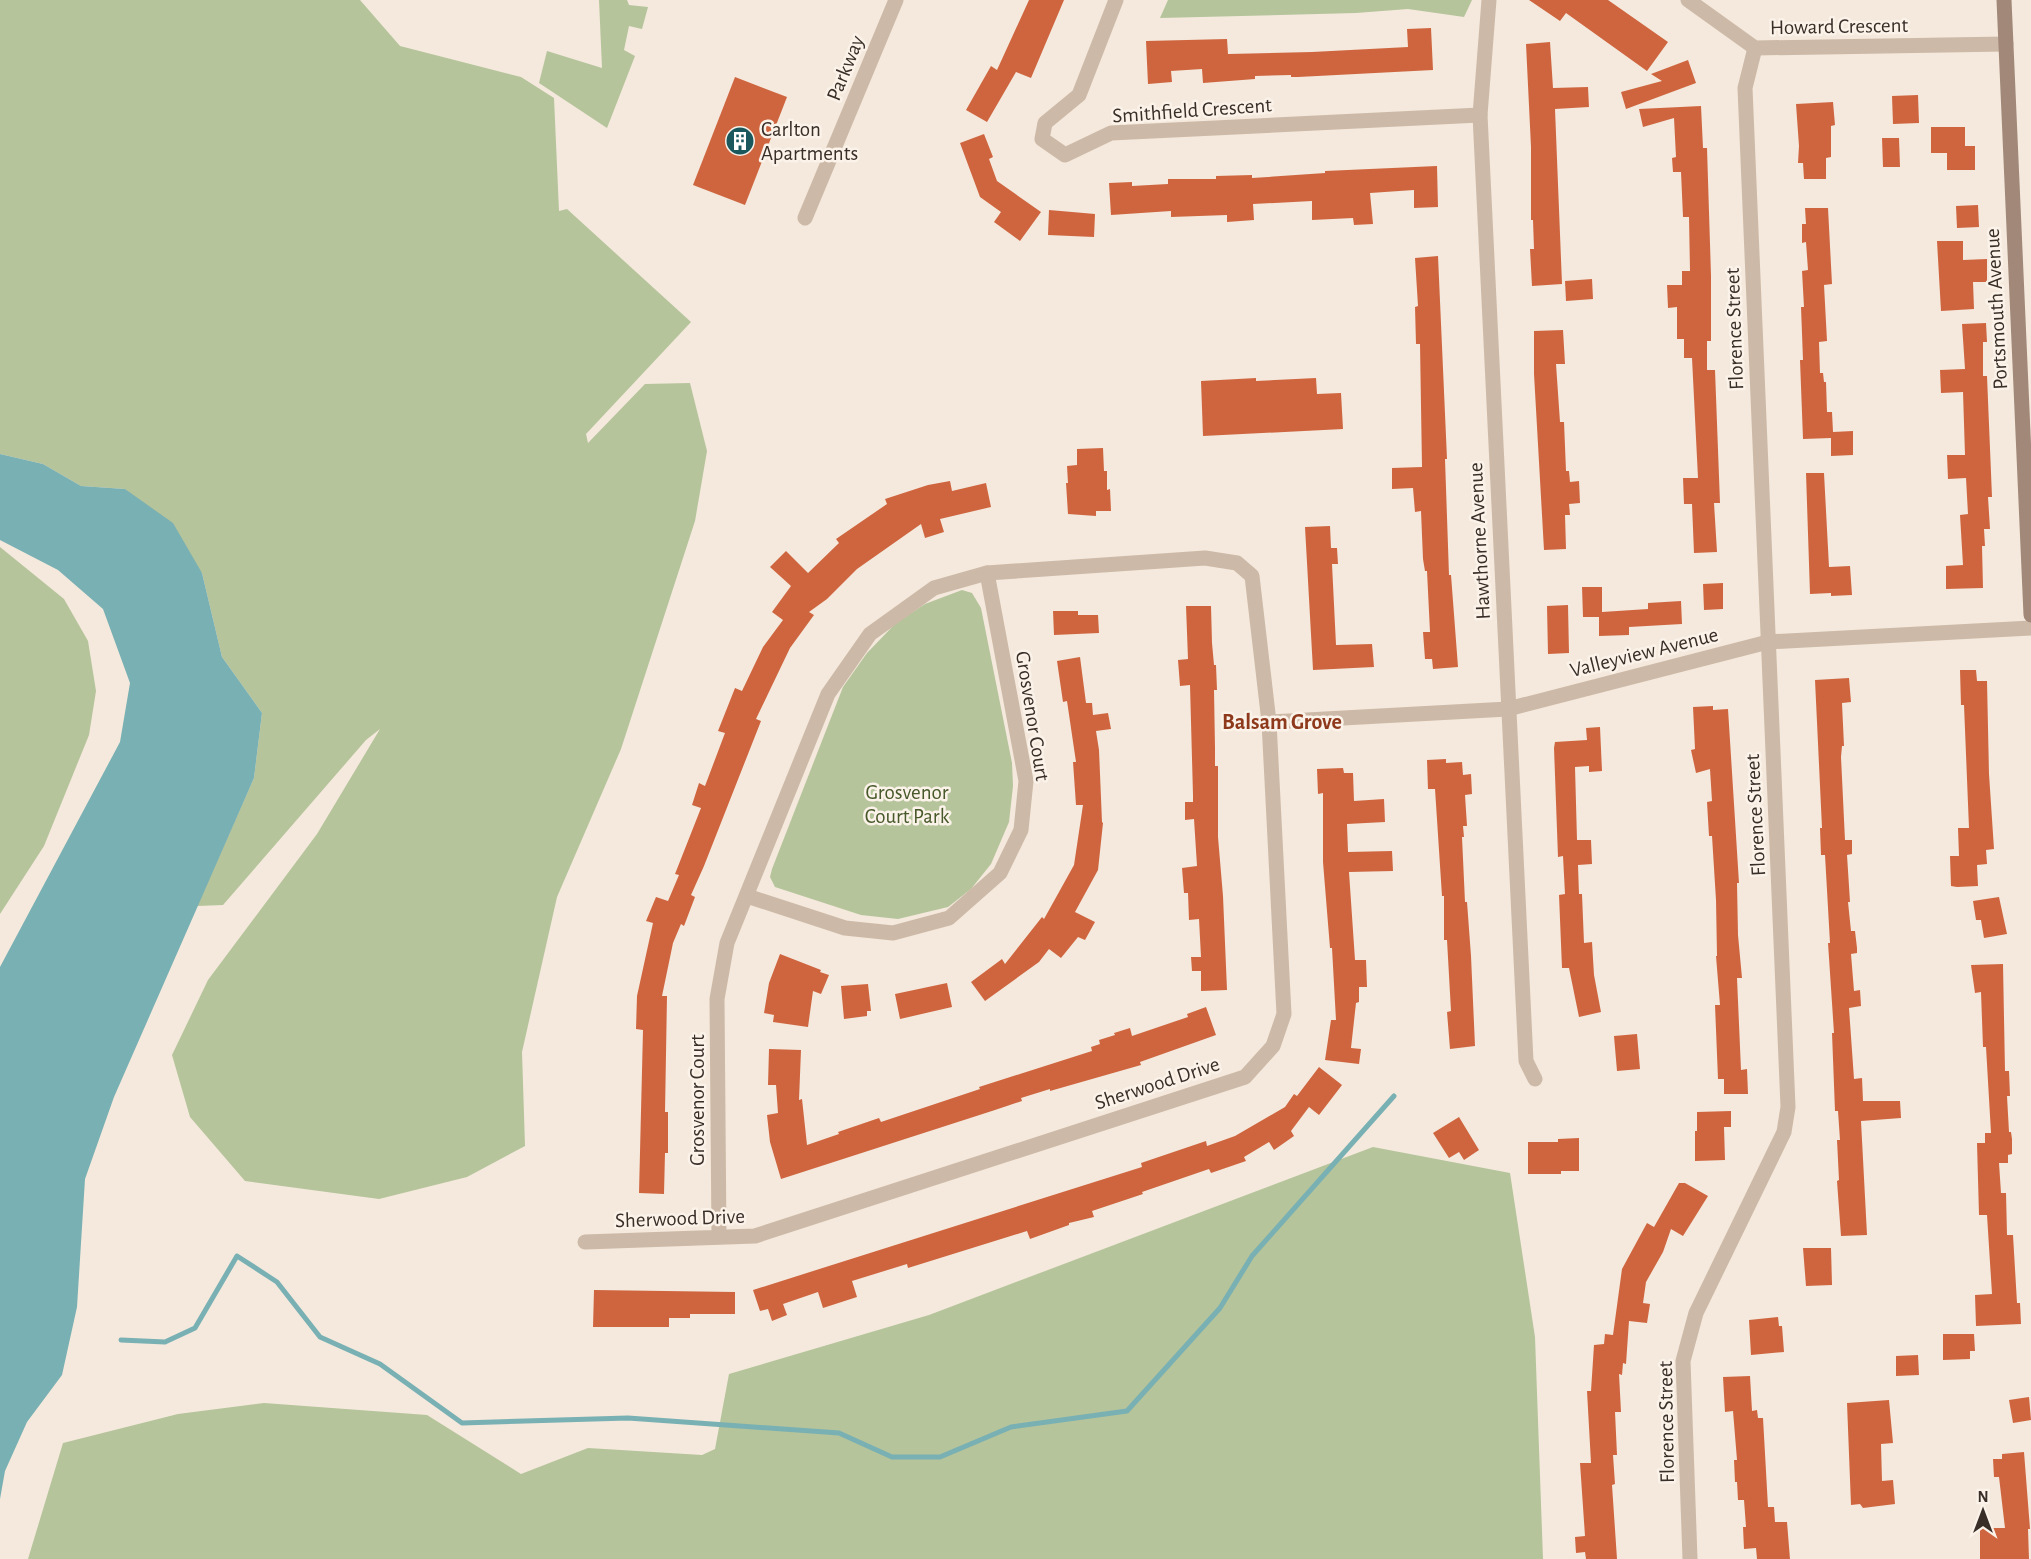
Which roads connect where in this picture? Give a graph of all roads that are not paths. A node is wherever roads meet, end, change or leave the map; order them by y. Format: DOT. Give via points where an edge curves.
graph roads {
  1 [pos="896,0"];
  2 [pos="1116,0"];
  3 [pos="1489,0"];
  4 [pos="1688,0"];
  5 [pos="2004,0"];
  6 [pos="2006,44"];
  7 [pos="1755,48"];
  8 [pos="1480,115"];
  9 [pos="806,218"];
  10 [pos="987,573"];
  11 [pos="1252,576"];
  12 [pos="2031,615"];
  13 [pos="2031,628"];
  14 [pos="1768,642"];
  15 [pos="1508,709"];
  16 [pos="1269,722"];
  17 [pos="747,896"];
  18 [pos="1535,1079"];
  19 [pos="718,1237"];
  20 [pos="585,1242"];
  21 [pos="1690,1559"];
  1 -- 9 [label="street, Parkway"];
  2 -- 8 [label="street, Smithfield Crescent" via="1078,96 1045,123 1042,139 1065,155 1111,133"];
  3 -- 8 [label="street, Hawthorne Avenue"];
  4 -- 7 [label="street, Howard Crescent"];
  5 -- 6 [label="main road, Portsmouth Avenue"];
  6 -- 7 [label="street, Howard Crescent"];
  6 -- 12 [label="main road, Portsmouth Avenue"];
  7 -- 14 [label="street, Florence Street" via="1745,88"];
  8 -- 15 [label="street, Hawthorne Avenue"];
  10 -- 11 [label="street, Grosvenor Court" via="1205,558 1237,563"];
  10 -- 17 [label="street, Grosvenor Court" via="934,588 870,634 828,694"];
  10 -- 17 [label="street, Grosvenor Court" via="1026,781 1021,830 1000,873 949,918 893,933 845,928"];
  11 -- 16 [label="street, Sherwood Drive"];
  13 -- 14 [label="street, Valleyview Avenue"];
  14 -- 15 [label="street, Valleyview Avenue"];
  14 -- 21 [label="street, Florence Street" via="1788,1107 1784,1132 1696,1313 1683,1361"];
  15 -- 16 [label="street, Valleyview Avenue"];
  15 -- 18 [label="street, Hawthorne Avenue" via="1526,1060"];
  16 -- 19 [label="street, Sherwood Drive" via="1284,1014 1273,1046 1245,1077 755,1236"];
  17 -- 19 [label="street, Grosvenor Court" via="727,943 717,999"];
  19 -- 20 [label="street, Sherwood Drive"];
}
